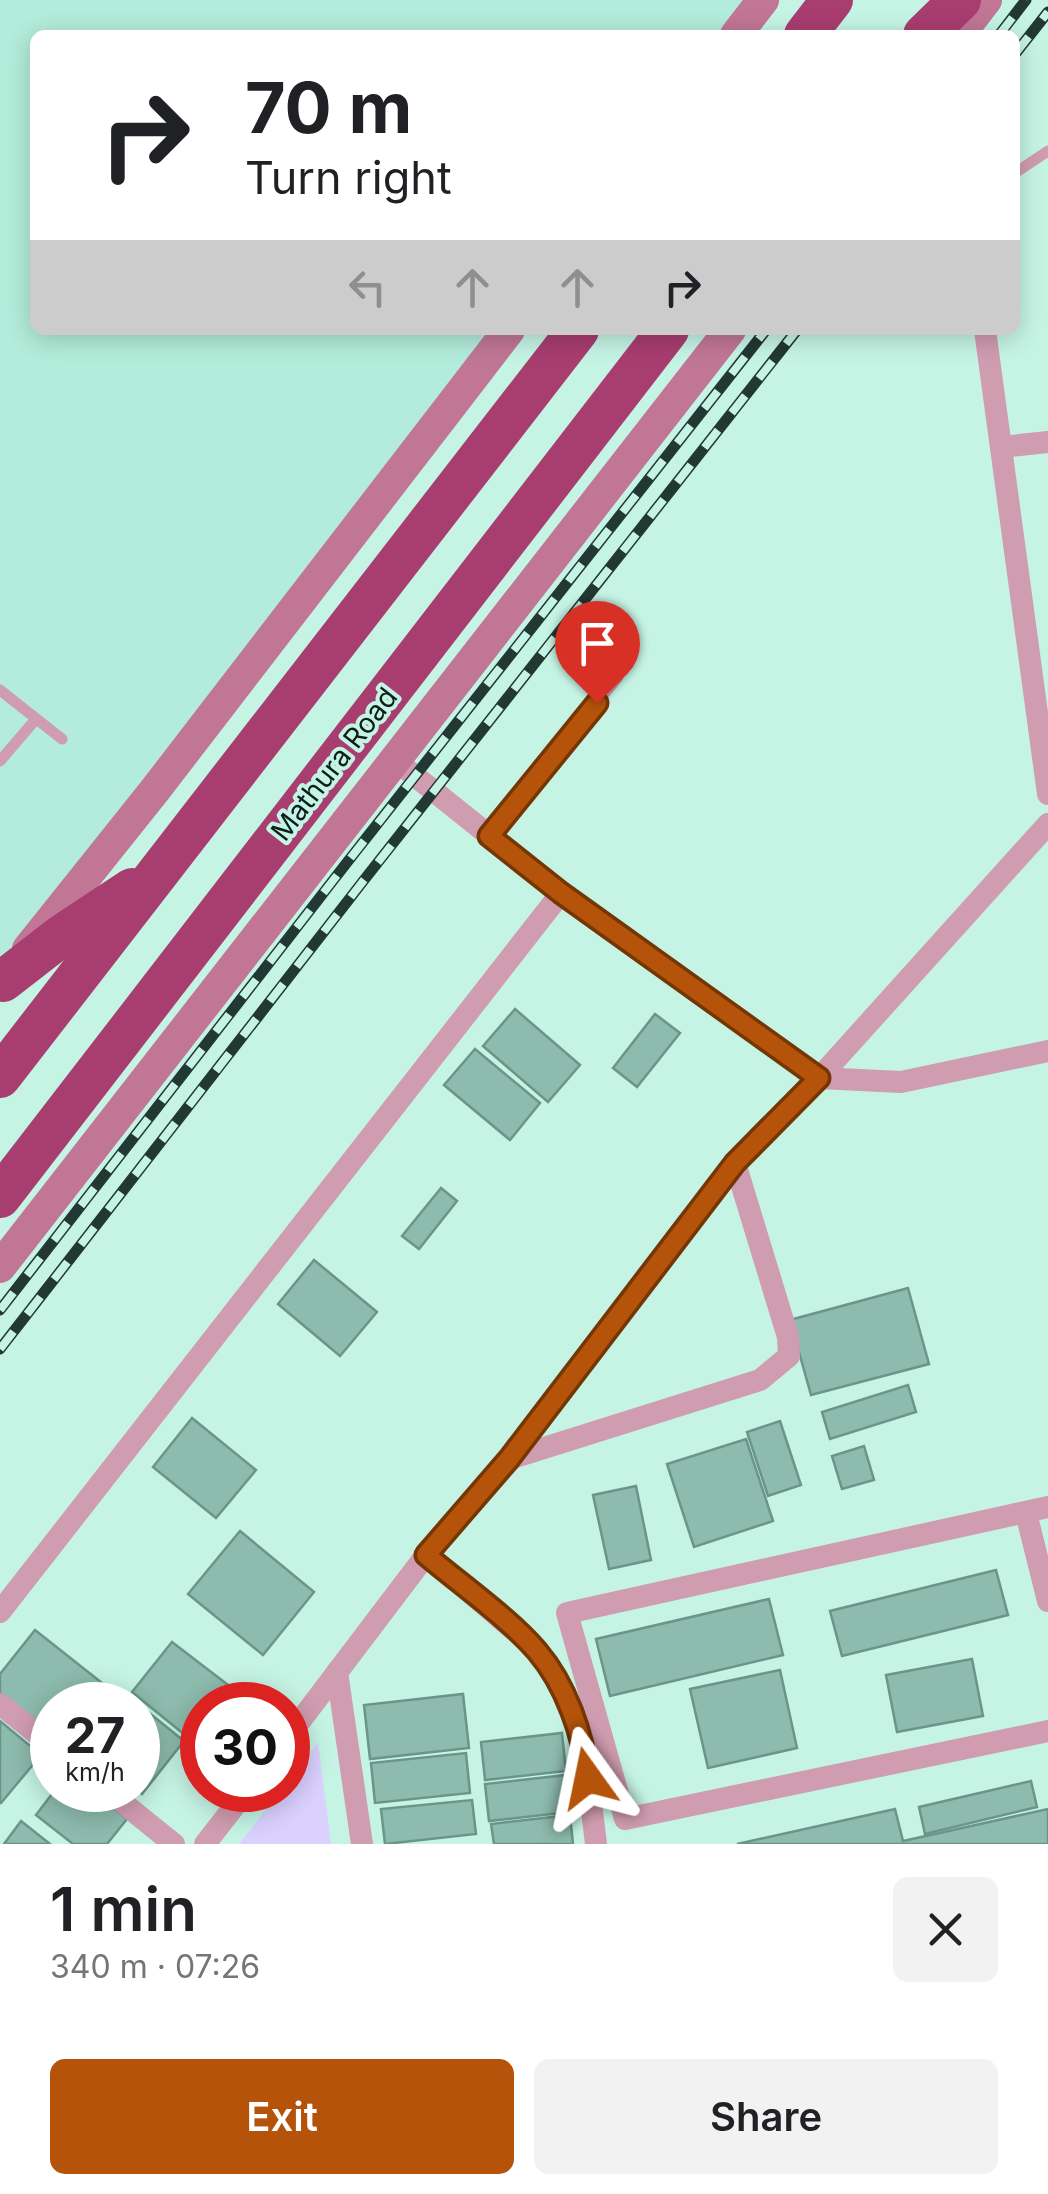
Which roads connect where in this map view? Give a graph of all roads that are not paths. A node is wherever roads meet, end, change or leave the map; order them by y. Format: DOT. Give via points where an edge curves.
graph roads {
  1 [pos="763,0"];
  2 [pos="832,0"];
  3 [pos="922,0"];
  4 [pos="960,0"];
  5 [pos="986,0"];
  6 [pos="740,30"];
  7 [pos="809,30"];
  8 [pos="899,30"];
  9 [pos="929,30"];
  10 [pos="963,30"];
  11 [pos="1048,151"];
  12 [pos="1020,169"];
  13 [pos="505,335"];
  14 [pos="574,335"];
  15 [pos="664,335"];
  16 [pos="726,335"];
  17 [pos="986,335"];
  18 [pos="1048,442"];
  19 [pos="1001,447"];
  20 [pos="618,677"];
  21 [pos="0,690"];
  22 [pos="36,718"];
  23 [pos="62,739"];
  24 [pos="395,760"];
  25 [pos="0,761"];
  26 [pos="1048,794"];
  27 [pos="1048,824"];
  28 [pos="489,836"];
  29 [pos="162,869"];
  30 [pos="561,893"];
  31 [pos="1,982"];
  32 [pos="1048,1050"];
  33 [pos="0,1077"];
  34 [pos="819,1078"];
  35 [pos="735,1163"];
  36 [pos="0,1197"];
  37 [pos="0,1267"];
  38 [pos="509,1459"];
  39 [pos="1037,1510"];
  40 [pos="426,1555"];
  41 [pos="1048,1601"];
  42 [pos="0,1612"];
  43 [pos="337,1672"];
  44 [pos="0,1704"];
  45 [pos="310,1708"];
  46 [pos="30,1728"];
  47 [pos="1048,1732"];
  48 [pos="134,1812"];
  49 [pos="230,1812"];
  50 [pos="174,1844"];
  51 [pos="206,1844"];
  52 [pos="362,1844"];
  53 [pos="596,1844"];
  1 -- 6 [label="main road"];
  2 -- 7 [label="highway"];
  3 -- 8 [label="highway"];
  4 -- 9 [label="highway"];
  5 -- 10 [label="main road"];
  11 -- 12 [label="lane"];
  13 -- 31 [label="main road"];
  14 -- 29 [label="highway"];
  15 -- 36 [label="highway, Mathura Road"];
  16 -- 24 [label="main road"];
  17 -- 19 [label="street"];
  18 -- 19 [label="street"];
  19 -- 26 [label="street"];
  20 -- 28 [label="lane"];
  21 -- 22 [label="lane"];
  22 -- 23 [label="lane"];
  22 -- 25 [label="lane"];
  24 -- 28 [label="street"];
  24 -- 37 [label="main road"];
  27 -- 34 [label="street"];
  28 -- 30 [label="street"];
  29 -- 31 [label="highway"];
  29 -- 33 [label="highway"];
  30 -- 34 [label="street"];
  30 -- 42 [label="street"];
  32 -- 34 [label="street" via="902,1082"];
  34 -- 35 [label="street"];
  35 -- 38 [label="street"];
  35 -- 38 [label="street" via="789,1356 760,1380"];
  38 -- 40 [label="street"];
  39 -- 41 [label="street"];
  39 -- 47 [label="street" via="566,1613 625,1819"];
  40 -- 43 [label="street"];
  40 -- 53 [label="street" via="536,1650 557,1680 584,1745"];
  43 -- 45 [label="street"];
  43 -- 52 [label="street"];
  44 -- 46 [label="street"];
  48 -- 50 [label="street"];
  49 -- 51 [label="street"];
}
